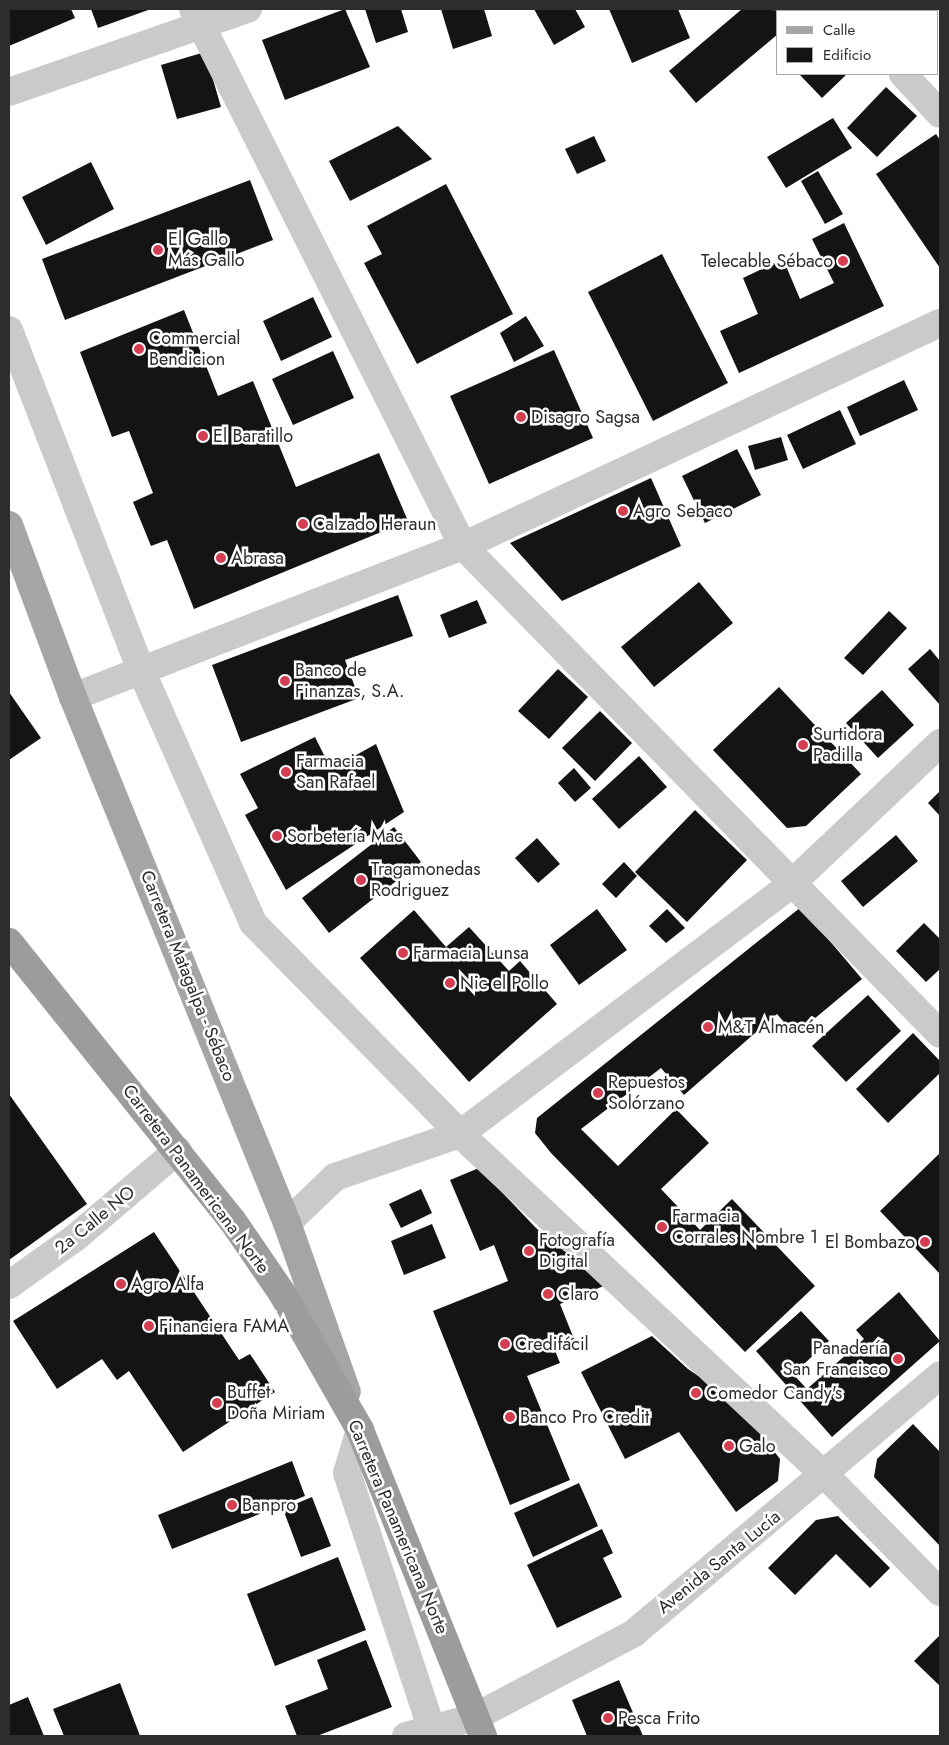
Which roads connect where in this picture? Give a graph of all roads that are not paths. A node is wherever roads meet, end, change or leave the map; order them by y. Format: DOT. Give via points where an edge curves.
graph roads {
  1 [pos="248,9"];
  2 [pos="197,17"];
  3 [pos="904,75"];
  4 [pos="9,92"];
  5 [pos="940,114"];
  6 [pos="940,323"];
  7 [pos="9,330"];
  8 [pos="9,525"];
  9 [pos="463,546"];
  10 [pos="141,670"];
  11 [pos="74,697"];
  12 [pos="940,743"];
  13 [pos="790,885"];
  14 [pos="9,942"];
  15 [pos="940,1034"];
  16 [pos="460,1134"];
  17 [pos="178,1150"];
  18 [pos="287,1223"];
  19 [pos="9,1285"];
  20 [pos="940,1375"];
  21 [pos="360,1430"];
  22 [pos="826,1475"];
  23 [pos="940,1592"];
  24 [pos="479,1726"];
  25 [pos="423,1733"];
  1 -- 2 [label="street"];
  2 -- 4 [label="street"];
  2 -- 9 [label="street"];
  3 -- 5 [label="street"];
  6 -- 9 [label="street"];
  7 -- 10 [label="street"];
  8 -- 11 [label="main road, Carretera Matagalpa - Sébaco"];
  9 -- 10 [label="street"];
  9 -- 13 [label="street"];
  10 -- 11 [label="street"];
  10 -- 16 [label="street" via="253,923"];
  11 -- 18 [label="main road, Carretera Matagalpa - Sébaco"];
  12 -- 13 [label="street"];
  13 -- 15 [label="street"];
  13 -- 16 [label="street"];
  14 -- 17 [label="highway, Carretera Panamericana Norte"];
  16 -- 18 [label="street" via="335,1177"];
  16 -- 22 [label="street"];
  17 -- 19 [label="street, 2a Calle NO" via="75,1238"];
  17 -- 21 [label="highway, Carretera Panamericana Norte" via="282,1293"];
  18 -- 21 [label="main road, Carretera Matagalpa - Sébaco"];
  20 -- 22 [label="street, Avenida Santa Lucía"];
  21 -- 24 [label="highway, Carretera Panamericana Norte"];
  21 -- 25 [label="street" via="347,1473"];
  22 -- 23 [label="street"];
  22 -- 24 [label="street, Avenida Santa Lucía" via="634,1633"];
  24 -- 25 [label="street, Avenida Santa Lucía"];
}
